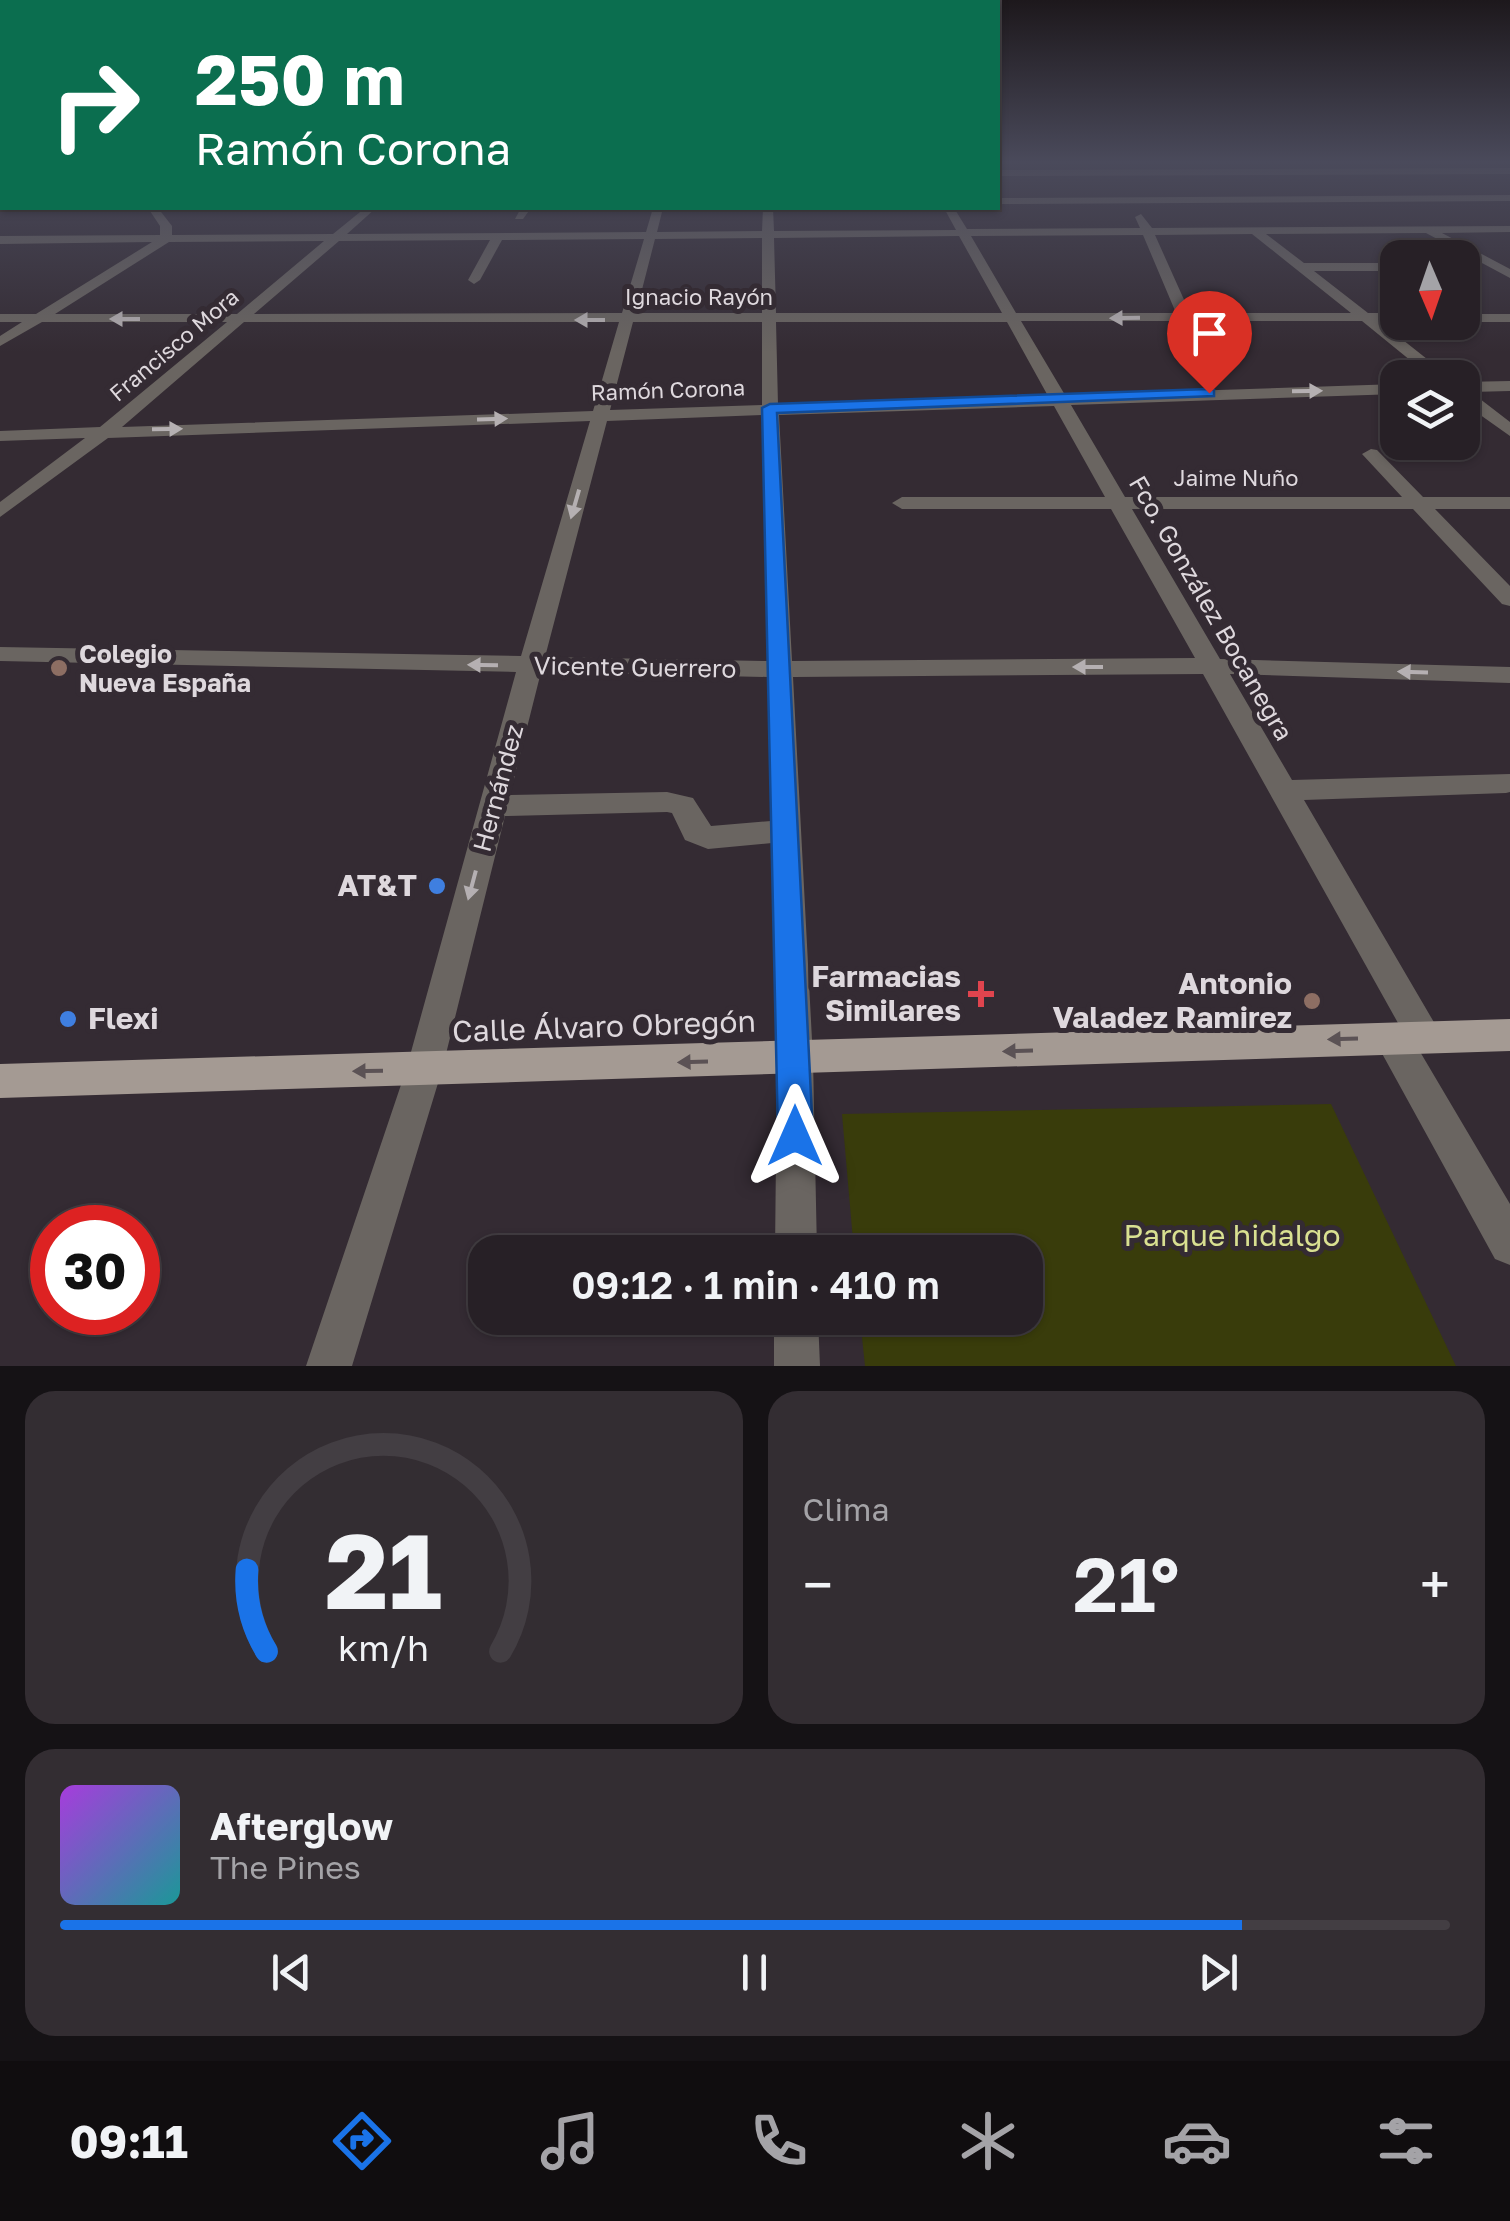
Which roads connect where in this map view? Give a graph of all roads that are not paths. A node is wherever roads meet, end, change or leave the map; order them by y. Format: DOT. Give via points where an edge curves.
graph roads {
  1 [pos="165,225"];
  2 [pos="353,225"];
  3 [pos="625,225"];
  4 [pos="653,225"];
  5 [pos="768,225"];
  6 [pos="829,225"];
  7 [pos="959,225"];
  8 [pos="1144,225"];
  9 [pos="1248,225"];
  10 [pos="1417,225"];
  11 [pos="1510,229"];
  12 [pos="1426,230"];
  13 [pos="1256,231"];
  14 [pos="1147,232"];
  15 [pos="964,233"];
  16 [pos="498,237"];
  17 [pos="156,238"];
  18 [pos="338,238"];
  19 [pos="0,240"];
  20 [pos="15,240"];
  21 [pos="0,248"];
  22 [pos="1304,267"];
  23 [pos="1380,267"];
  24 [pos="1503,267"];
  25 [pos="1510,274"];
  26 [pos="474,280"];
  27 [pos="1185,317"];
  28 [pos="1369,317"];
  29 [pos="1380,317"];
  30 [pos="0,318"];
  31 [pos="1480,318"];
  32 [pos="1510,318"];
  33 [pos="34,319"];
  34 [pos="241,319"];
  35 [pos="1013,319"];
  36 [pos="626,320"];
  37 [pos="771,320"];
  38 [pos="0,342"];
  39 [pos="1421,360"];
  40 [pos="1510,386"];
  41 [pos="1480,388"];
  42 [pos="1380,389"];
  43 [pos="1058,397"];
  44 [pos="1480,405"];
  45 [pos="770,408"];
  46 [pos="600,415"];
  47 [pos="106,431"];
  48 [pos="1510,431"];
  49 [pos="0,436"];
  50 [pos="1371,454"];
  51 [pos="902,503"];
  52 [pos="1118,503"];
  53 [pos="1419,503"];
  54 [pos="1510,504"];
  55 [pos="0,511"];
  56 [pos="1510,599"];
  57 [pos="0,654"];
  58 [pos="530,666"];
  59 [pos="1212,666"];
  60 [pos="781,669"];
  61 [pos="1510,676"];
  62 [pos="1506,783"];
  63 [pos="1283,790"];
  64 [pos="493,806"];
  65 [pos="787,831"];
  66 [pos="1510,1035"];
  67 [pos="1408,1036"];
  68 [pos="795,1059"];
  69 [pos="424,1070"];
  70 [pos="0,1081"];
  71 [pos="796,1235"];
  72 [pos="1510,1244"];
  73 [pos="796,1335"];
  74 [pos="328,1366"];
  75 [pos="796,1366"];
  1 -- 17 [label="street"];
  2 -- 18 [label="street, Francisco Mora"];
  3 -- 16 [label="street"];
  4 -- 36 [label="street, Hernández"];
  5 -- 37 [label="street"];
  6 -- 15 [label="street"];
  7 -- 15 [label="street, Fco. González Bocanegra"];
  8 -- 14 [label="street"];
  9 -- 13 [label="street"];
  10 -- 12 [label="street"];
  11 -- 12 [label="street"];
  12 -- 13 [label="street"];
  12 -- 24 [label="street"];
  13 -- 14 [label="street"];
  13 -- 22 [label="street"];
  14 -- 15 [label="street"];
  14 -- 27 [label="street"];
  15 -- 35 [label="street, Fco. González Bocanegra"];
  16 -- 18 [label="street"];
  16 -- 26 [label="street"];
  17 -- 18 [label="street"];
  17 -- 20 [label="street"];
  17 -- 33 [label="street"];
  18 -- 34 [label="street, Francisco Mora"];
  19 -- 20 [label="street"];
  20 -- 21 [label="street"];
  22 -- 23 [label="street"];
  22 -- 28 [label="street"];
  24 -- 25 [label="street"];
  27 -- 28 [label="street, Ignacio Rayón"];
  27 -- 35 [label="street, Ignacio Rayón, one-way"];
  28 -- 29 [label="street, Ignacio Rayón"];
  28 -- 39 [label="street"];
  30 -- 33 [label="street, Ignacio Rayón"];
  31 -- 32 [label="street"];
  34 -- 33 [label="street, Ignacio Rayón, one-way"];
  33 -- 38 [label="street"];
  36 -- 34 [label="street, Ignacio Rayón, one-way"];
  34 -- 47 [label="street, Francisco Mora"];
  35 -- 37 [label="street, Ignacio Rayón"];
  35 -- 43 [label="street, Fco. González Bocanegra"];
  36 -- 37 [label="street, Ignacio Rayón"];
  36 -- 46 [label="street, Hernández"];
  37 -- 45 [label="street"];
  40 -- 41 [label="street"];
  43 -- 42 [label="street, Ramón Corona, one-way"];
  43 -- 45 [label="street, Ramón Corona"];
  43 -- 52 [label="street, Fco. González Bocanegra"];
  44 -- 48 [label="street"];
  45 -- 46 [label="street, Ramón Corona"];
  45 -- 60 [label="street"];
  47 -- 46 [label="street, Ramón Corona, one-way"];
  46 -- 58 [label="street, Hernández, one-way"];
  47 -- 49 [label="street, Ramón Corona"];
  47 -- 55 [label="street, Francisco Mora"];
  50 -- 53 [label="street"];
  51 -- 52 [label="street, Jaime Nuño"];
  52 -- 53 [label="street, Jaime Nuño"];
  52 -- 59 [label="street, Fco. González Bocanegra"];
  53 -- 54 [label="street, Jaime Nuño"];
  53 -- 56 [label="street"];
  58 -- 57 [label="street, Vicente Guerrero, one-way"];
  58 -- 60 [label="street, Vicente Guerrero"];
  58 -- 64 [label="street, Hernández"];
  59 -- 60 [label="street, Vicente Guerrero, one-way"];
  61 -- 59 [label="street, Vicente Guerrero, one-way"];
  59 -- 63 [label="street, Fco. González Bocanegra"];
  60 -- 65 [label="street"];
  62 -- 63 [label="street"];
  63 -- 67 [label="street, Fco. González Bocanegra"];
  64 -- 65 [label="street" via="667,802 683,806 696,832 708,838"];
  64 -- 69 [label="street, Hernández, one-way"];
  65 -- 68 [label="street"];
  66 -- 67 [label="main road, Calle Álvaro Obregón"];
  67 -- 68 [label="main road, Calle Álvaro Obregón, one-way"];
  67 -- 72 [label="street, Fco. González Bocanegra"];
  68 -- 69 [label="main road, Calle Álvaro Obregón, one-way"];
  68 -- 71 [label="street"];
  69 -- 70 [label="main road, Calle Álvaro Obregón, one-way"];
  69 -- 74 [label="street, Hernández"];
  73 -- 75 [label="street"];
}
